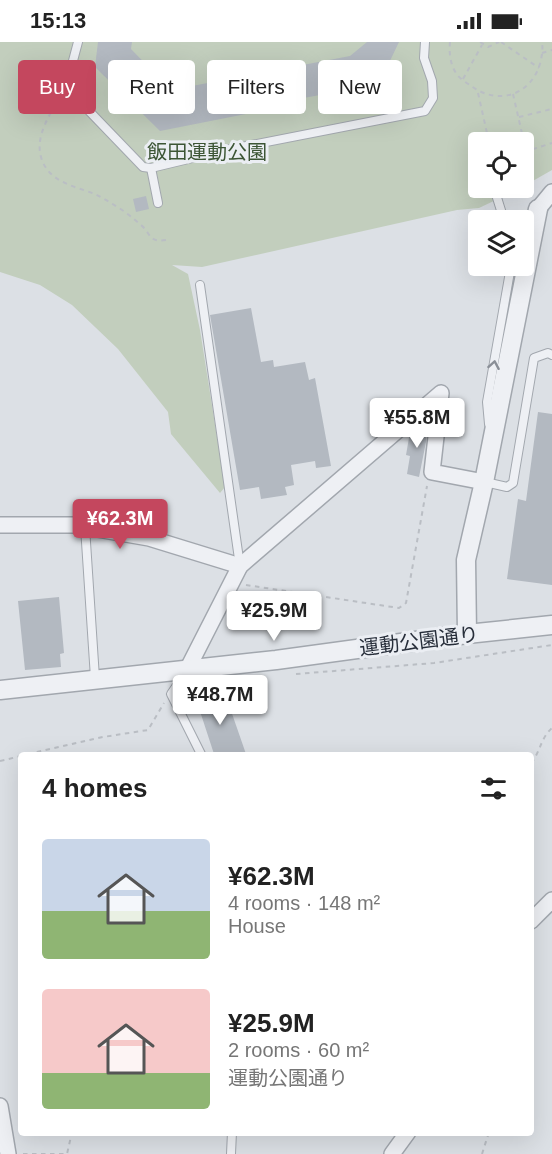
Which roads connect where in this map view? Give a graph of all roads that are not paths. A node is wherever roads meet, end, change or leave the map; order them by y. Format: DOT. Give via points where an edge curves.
graph roads {
  1 [pos="78,42"];
  2 [pos="425,42"];
  3 [pos="151,168"];
  4 [pos="552,192"];
  5 [pos="158,203"];
  6 [pos="538,209"];
  7 [pos="509,276"];
  8 [pos="200,285"];
  9 [pos="552,355"];
  10 [pos="491,444"];
  11 [pos="484,482"];
  12 [pos="0,525"];
  13 [pos="85,527"];
  14 [pos="240,566"];
  15 [pos="552,625"];
  16 [pos="467,634"];
  17 [pos="187,670"];
  18 [pos="95,680"];
  19 [pos="0,690"];
  20 [pos="200,752"];
  21 [pos="552,900"];
  22 [pos="534,918"];
  23 [pos="0,1107"];
  24 [pos="232,1136"];
  25 [pos="405,1136"];
  26 [pos="8,1154"];
  27 [pos="231,1154"];
  28 [pos="392,1154"];
  1 -- 3 [label="lane" via="66,87 143,167"];
  2 -- 3 [label="lane" via="424,58 434,98 425,111"];
  3 -- 5 [label="lane"];
  4 -- 6 [label="street"];
  6 -- 10 [label="street"];
  10 -- 7 [label="lane, one-way" via="487,402"];
  8 -- 14 [label="lane"];
  9 -- 11 [label="lane" via="534,358 513,483 507,488"];
  10 -- 11 [label="street"];
  11 -- 14 [label="street" via="432,472 441,393"];
  11 -- 16 [label="street" via="466,560"];
  12 -- 13 [label="street"];
  13 -- 14 [label="street" via="149,538"];
  13 -- 18 [label="lane"];
  14 -- 17 [label="street"];
  15 -- 16 [label="street, 運動公園通り"];
  16 -- 17 [label="street, 運動公園通り"];
  17 -- 18 [label="street, 運動公園通り"];
  17 -- 20 [label="lane" via="171,694"];
  18 -- 19 [label="street, 運動公園通り"];
  21 -- 22 [label="street"];
  23 -- 26 [label="street"];
  24 -- 27 [label="lane"];
  25 -- 28 [label="street"];
}
